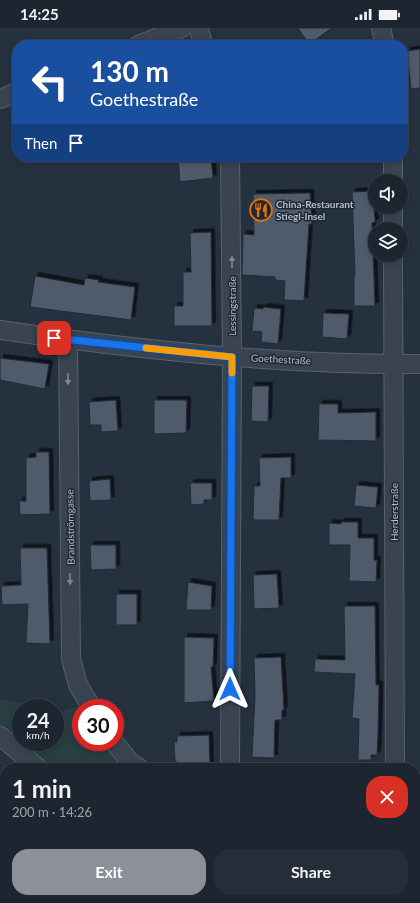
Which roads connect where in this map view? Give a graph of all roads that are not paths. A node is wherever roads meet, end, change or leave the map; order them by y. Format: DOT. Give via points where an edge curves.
graph roads {
  1 [pos="182,28"];
  2 [pos="198,28"];
  3 [pos="381,28"];
  4 [pos="151,40"];
  5 [pos="202,40"];
  6 [pos="384,40"];
  7 [pos="12,94"];
  8 [pos="0,99"];
  9 [pos="230,162"];
  10 [pos="393,162"];
  11 [pos="393,174"];
  12 [pos="393,262"];
  13 [pos="0,330"];
  14 [pos="68,340"];
  15 [pos="232,357"];
  16 [pos="393,364"];
  17 [pos="420,364"];
  18 [pos="87,699"];
  19 [pos="0,736"];
  20 [pos="121,751"];
  21 [pos="32,763"];
  22 [pos="131,763"];
  23 [pos="230,763"];
  24 [pos="395,763"];
  1 -- 4 [label="street"];
  2 -- 5 [label="street"];
  3 -- 6 [label="street"];
  7 -- 8 [label="street"];
  15 -- 9 [label="street, Lessingstraße, one-way"];
  10 -- 11 [label="street"];
  12 -- 16 [label="street, Herderstraße"];
  13 -- 14 [label="street, Goethestraße"];
  14 -- 15 [label="street, Goethestraße"];
  14 -- 18 [label="street, Brandströmgasse, one-way" via="71,659 78,685"];
  15 -- 16 [label="street, Goethestraße"];
  15 -- 23 [label="street, Lessingstraße"];
  16 -- 17 [label="street, Goethestraße"];
  16 -- 24 [label="street, Herderstraße"];
  19 -- 21 [label="street"];
  20 -- 22 [label="street"];
}
